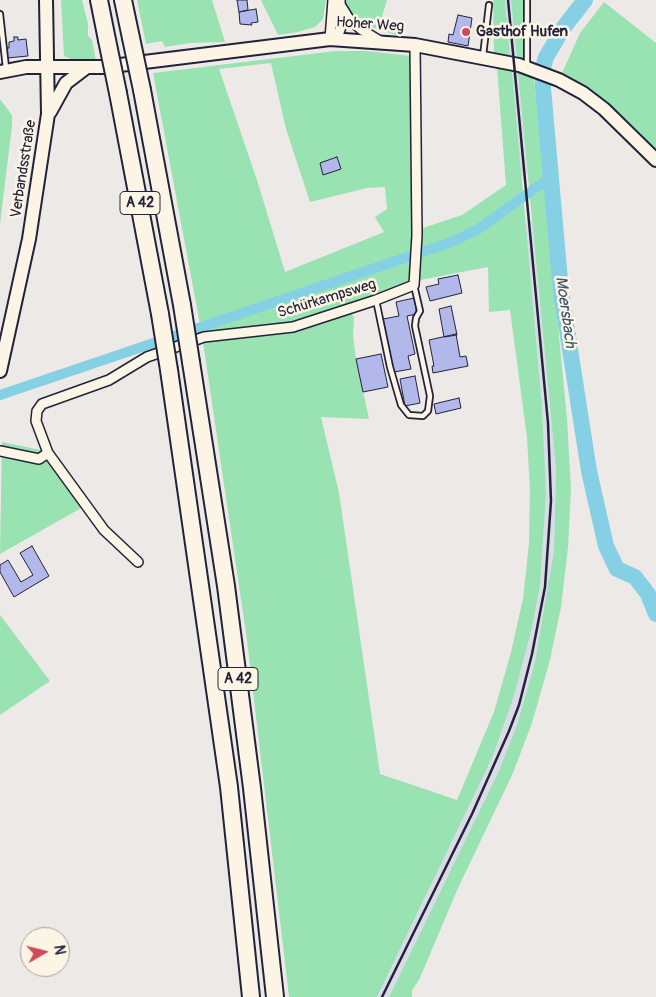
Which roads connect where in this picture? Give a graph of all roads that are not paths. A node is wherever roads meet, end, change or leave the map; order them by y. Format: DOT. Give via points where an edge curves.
graph roads {
  1 [pos="46,0"];
  2 [pos="99,0"];
  3 [pos="123,0"];
  4 [pos="333,0"];
  5 [pos="527,0"];
  6 [pos="341,3"];
  7 [pos="489,5"];
  8 [pos="0,14"];
  9 [pos="334,38"];
  10 [pos="380,41"];
  11 [pos="415,45"];
  12 [pos="483,58"];
  13 [pos="87,66"];
  14 [pos="49,67"];
  15 [pos="533,70"];
  16 [pos="2,72"];
  17 [pos="48,114"];
  18 [pos="656,160"];
  19 [pos="414,285"];
  20 [pos="376,300"];
  21 [pos="0,370"];
  22 [pos="0,451"];
  23 [pos="48,453"];
  24 [pos="138,562"];
  25 [pos="251,997"];
  26 [pos="275,997"];
  1 -- 14 [label="main road, Verbandsstraße"];
  2 -- 25 [label="highway, A 42, bridge" via="169,370 229,787"];
  3 -- 26 [label="highway, A 42, bridge" via="182,306 226,586"];
  4 -- 9 [label="street"];
  5 -- 15 [label="lane"];
  6 -- 9 [label="street" via="341,27"];
  6 -- 10 [label="street" via="349,19"];
  7 -- 12 [label="lane"];
  8 -- 16 [label="lane"];
  9 -- 10 [label="main road, Hoher Weg"];
  9 -- 13 [label="main road, Hoher Weg" via="145,62"];
  10 -- 11 [label="main road, Hoher Weg"];
  11 -- 12 [label="main road, Hoher Weg"];
  11 -- 19 [label="street"];
  12 -- 15 [label="main road, Hoher Weg"];
  13 -- 14 [label="main road, Hoher Weg"];
  13 -- 17 [label="main road" via="66,84"];
  14 -- 16 [label="main road, Hoher Weg"];
  14 -- 17 [label="main road, Verbandsstraße"];
  15 -- 18 [label="main road, Hoher Weg" via="583,93"];
  17 -- 21 [label="main road, Verbandsstraße" via="29,239"];
  19 -- 20 [label="street, Schürkampsweg"];
  19 -- 20 [label="lane" via="420,311 415,326 430,405 426,414 420,417 409,415 401,405"];
  20 -- 23 [label="street, Schürkampsweg" via="293,327 204,337 179,344 140,360 109,380 51,399 42,404 36,421"];
  22 -- 23 [label="street" via="39,459"];
  23 -- 24 [label="street, Schürkampsweg" via="104,530"];
}
